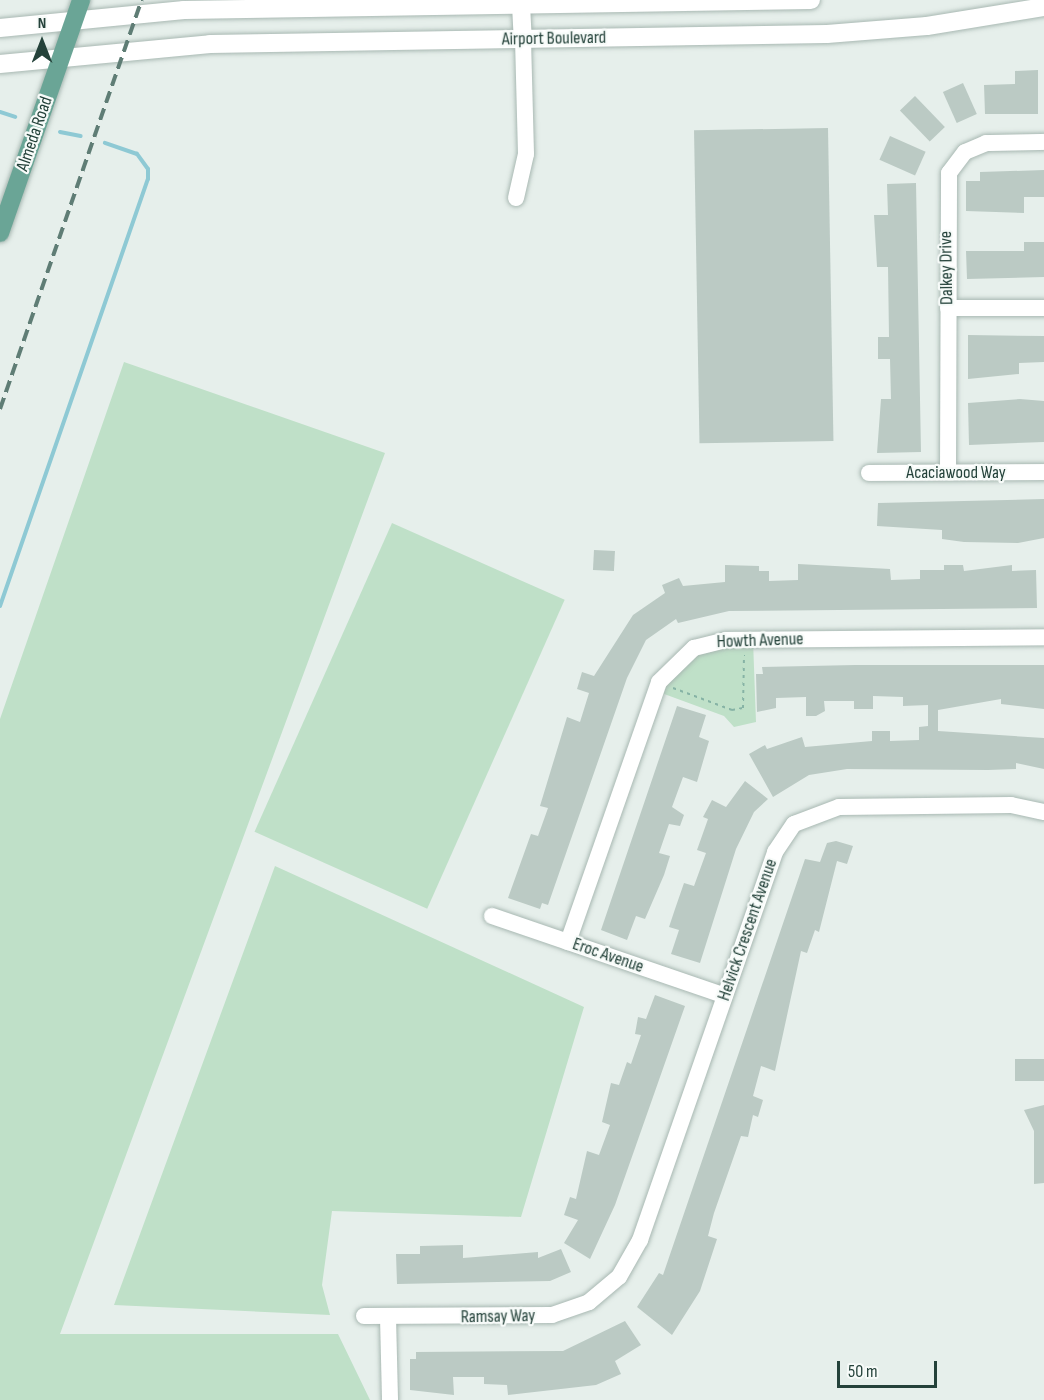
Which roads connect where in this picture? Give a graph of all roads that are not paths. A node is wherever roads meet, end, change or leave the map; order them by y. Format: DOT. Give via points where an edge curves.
graph roads {
  1 [pos="81,0"];
  2 [pos="811,0"];
  3 [pos="732,2"];
  4 [pos="521,5"];
  5 [pos="1044,7"];
  6 [pos="985,8"];
  7 [pos="74,20"];
  8 [pos="0,28"];
  9 [pos="732,36"];
  10 [pos="523,39"];
  11 [pos="63,55"];
  12 [pos="0,64"];
  13 [pos="1044,142"];
  14 [pos="516,198"];
  15 [pos="0,233"];
  16 [pos="948,308"];
  17 [pos="1044,308"];
  18 [pos="948,472"];
  19 [pos="1044,472"];
  20 [pos="869,473"];
  21 [pos="1044,637"];
  22 [pos="1044,812"];
  23 [pos="492,916"];
  24 [pos="568,942"];
  25 [pos="724,996"];
  26 [pos="619,1277"];
  27 [pos="364,1316"];
  28 [pos="388,1317"];
  29 [pos="390,1400"];
  1 -- 7 [label="main road, Almeda Road"];
  2 -- 3 [label="main road, Airport Boulevard"];
  3 -- 4 [label="main road, Airport Boulevard"];
  3 -- 9 [label="main road"];
  4 -- 7 [label="main road, Airport Boulevard" via="184,10"];
  4 -- 10 [label="main road"];
  5 -- 6 [label="main road, Airport Boulevard"];
  6 -- 9 [label="main road, Airport Boulevard" via="838,33"];
  7 -- 8 [label="main road, Airport Boulevard"];
  7 -- 11 [label="main road, Almeda Road"];
  9 -- 10 [label="main road, Airport Boulevard"];
  10 -- 11 [label="main road, Airport Boulevard" via="210,44"];
  10 -- 14 [label="street" via="526,154"];
  11 -- 12 [label="main road, Airport Boulevard"];
  11 -- 15 [label="main road, Almeda Road"];
  13 -- 16 [label="street, Dalkey Drive" via="986,143 955,160 945,188"];
  16 -- 17 [label="street"];
  16 -- 18 [label="street, Dalkey Drive"];
  18 -- 19 [label="street, Acaciawood Way"];
  18 -- 20 [label="street, Acaciawood Way"];
  21 -- 24 [label="street, Howth Avenue" via="726,640 694,648 659,682"];
  22 -- 25 [label="street, Helvick Crescent Avenue" via="1024,806 839,807 809,814 783,837 775,852"];
  23 -- 24 [label="street, Eroc Avenue"];
  24 -- 25 [label="street, Eroc Avenue"];
  25 -- 26 [label="street, Helvick Crescent Avenue" via="640,1240"];
  26 -- 28 [label="street, Ramsay Way" via="589,1302 552,1315"];
  27 -- 28 [label="street, Ramsay Way"];
  28 -- 29 [label="street"];
}
